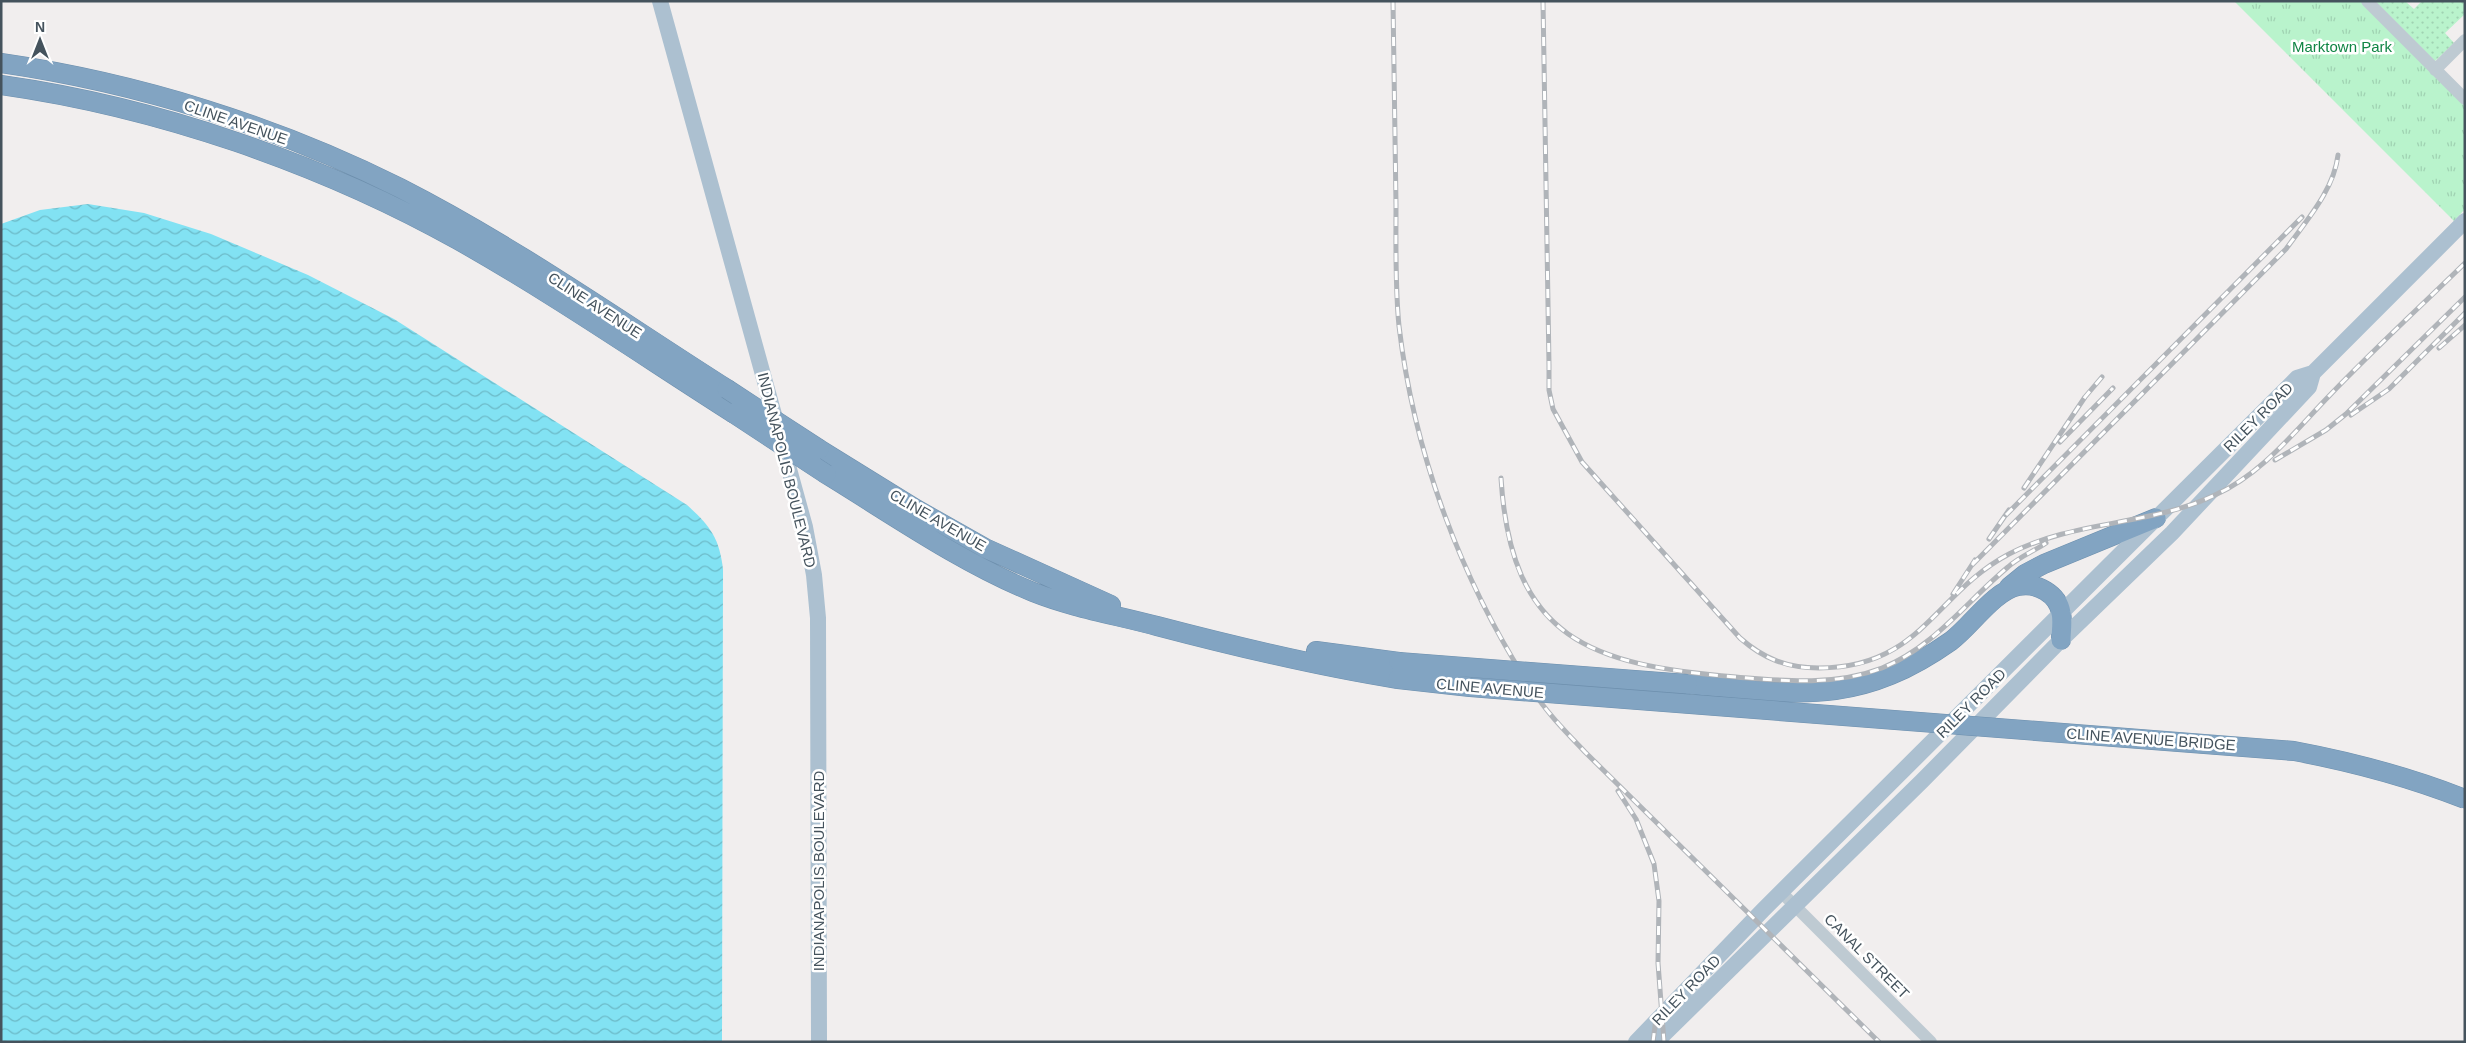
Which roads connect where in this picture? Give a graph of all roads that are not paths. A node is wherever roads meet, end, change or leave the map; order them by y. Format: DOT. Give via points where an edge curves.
graph roads {
  1 [pos="660,1"];
  2 [pos="2367,1"];
  3 [pos="2465,40"];
  4 [pos="1,63"];
  5 [pos="2435,70"];
  6 [pos="1,84"];
  7 [pos="2465,99"];
  8 [pos="2465,221"];
  9 [pos="2313,374"];
  10 [pos="2156,518"];
  11 [pos="2004,592"];
  12 [pos="1105,603"];
  13 [pos="2061,613"];
  14 [pos="1156,625"];
  15 [pos="2061,640"];
  16 [pos="1398,670"];
  17 [pos="1830,714"];
  18 [pos="2465,799"];
  19 [pos="1781,892"];
  20 [pos="1794,907"];
  21 [pos="819,1042"];
  22 [pos="1636,1042"];
  23 [pos="1656,1042"];
  24 [pos="1931,1042"];
  1 -- 21 [label="main road, INDIANAPOLIS BOULEVARD" via="805,528 814,574 818,618"];
  2 -- 5 [label="street"];
  3 -- 5 [label="street"];
  4 -- 12 [label="highway, CLINE AVENUE, bridge" via="62,73 182,103 270,132 366,172 486,236 916,509 985,548"];
  5 -- 7 [label="street"];
  6 -- 14 [label="highway, CLINE AVENUE, bridge" via="104,104 166,121 262,152 366,194 478,252 958,555 1034,592"];
  8 -- 9 [label="main road, RILEY ROAD"];
  9 -- 10 [label="main road, RILEY ROAD" via="2296,378"];
  9 -- 15 [label="main road, RILEY ROAD" via="2308,387 2172,533"];
  10 -- 11 [label="highway" via="2044,564 2016,580"];
  10 -- 13 [label="main road, RILEY ROAD"];
  11 -- 13 [label="highway" via="2018,586 2043,588 2056,601"];
  11 -- 16 [label="highway, bridge" via="1959,635 1932,654 1894,675 1867,685 1834,691 1793,693 1687,684"];
  12 -- 14 [label="highway, CLINE AVENUE"];
  12 -- 16 [label="highway" via="1229,635"];
  13 -- 15 [label="highway"];
  13 -- 19 [label="main road, RILEY ROAD"];
  14 -- 16 [label="highway, CLINE AVENUE" via="1297,660"];
  15 -- 20 [label="main road, RILEY ROAD"];
  16 -- 17 [label="highway, CLINE AVENUE, bridge" via="1480,688"];
  17 -- 18 [label="highway, CLINE AVENUE BRIDGE, bridge" via="2294,751 2379,769"];
  19 -- 20 [label="street, CANAL STREET"];
  19 -- 22 [label="main road, RILEY ROAD"];
  20 -- 23 [label="main road, RILEY ROAD"];
  20 -- 24 [label="street, CANAL STREET"];
}
